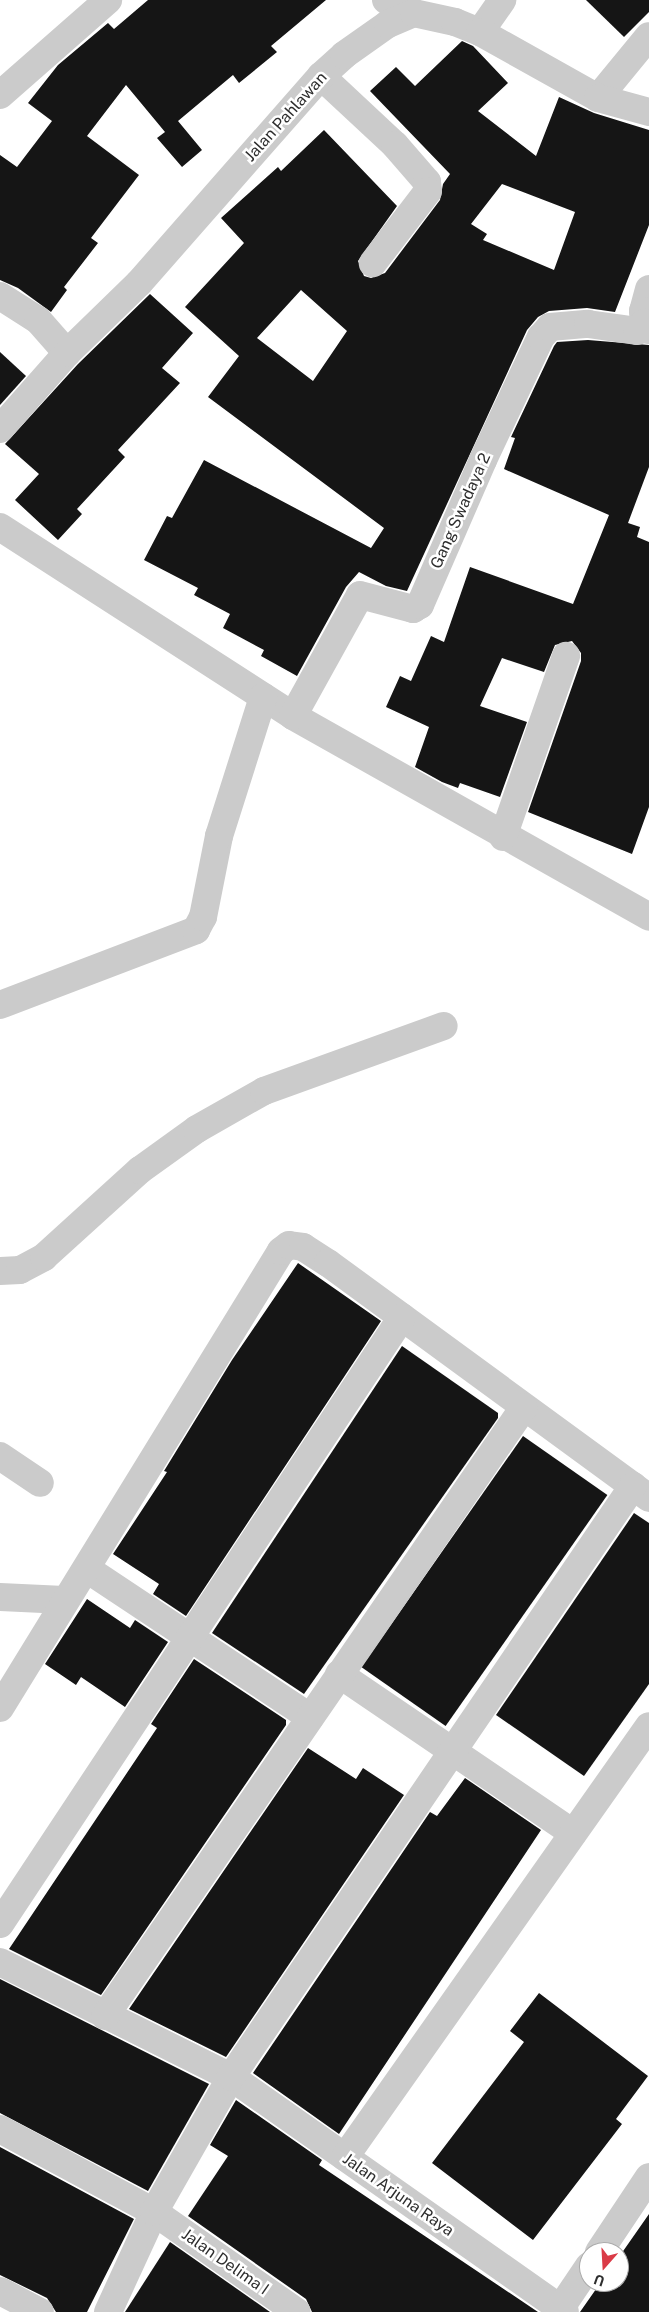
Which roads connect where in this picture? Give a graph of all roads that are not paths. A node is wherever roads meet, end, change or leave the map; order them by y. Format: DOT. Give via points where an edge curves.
graph roads {
  1 [pos="108,0"];
  2 [pos="386,0"];
  3 [pos="502,0"];
  4 [pos="414,13"];
  5 [pos="480,32"];
  6 [pos="649,36"];
  7 [pos="321,76"];
  8 [pos="0,94"];
  9 [pos="598,98"];
  10 [pos="649,112"];
  11 [pos="373,263"];
  12 [pos="649,289"];
  13 [pos="0,296"];
  14 [pos="646,326"];
  15 [pos="67,353"];
  16 [pos="0,429"];
  17 [pos="0,527"];
  18 [pos="566,656"];
  19 [pos="263,697"];
  20 [pos="292,716"];
  21 [pos="503,837"];
  22 [pos="649,916"];
  23 [pos="0,1005"];
  24 [pos="444,1026"];
  25 [pos="0,1271"];
  26 [pos="402,1317"];
  27 [pos="524,1407"];
  28 [pos="0,1456"];
  29 [pos="40,1483"];
  30 [pos="641,1492"];
  31 [pos="87,1569"];
  32 [pos="0,1597"];
  33 [pos="64,1600"];
  34 [pos="191,1637"];
  35 [pos="339,1674"];
  36 [pos="0,1708"];
  37 [pos="310,1717"];
  38 [pos="649,1726"];
  39 [pos="451,1751"];
  40 [pos="573,1833"];
  41 [pos="0,1924"];
  42 [pos="0,1962"];
  43 [pos="105,2016"];
  44 [pos="231,2077"];
  45 [pos="0,2129"];
  46 [pos="345,2157"];
  47 [pos="649,2177"];
  48 [pos="642,2204"];
  49 [pos="154,2212"];
  50 [pos="608,2242"];
  51 [pos="579,2283"];
  52 [pos="0,2292"];
  53 [pos="562,2311"];
  54 [pos="40,2312"];
  55 [pos="108,2312"];
  56 [pos="297,2312"];
  1 -- 8 [label="street"];
  2 -- 4 [label="street"];
  3 -- 5 [label="street"];
  4 -- 5 [label="street"];
  4 -- 7 [label="street, Jalan Pahlawan" via="368,37"];
  5 -- 9 [label="street"];
  6 -- 9 [label="street"];
  7 -- 11 [label="street" via="395,145 427,182 428,190"];
  7 -- 15 [label="street, Jalan Pahlawan" via="139,283"];
  9 -- 10 [label="street"];
  12 -- 14 [label="street, Gang Swadaya 2" via="643,311"];
  13 -- 15 [label="street" via="38,320"];
  14 -- 20 [label="street, Gang Swadaya 2" via="637,332 588,324 550,327 541,337 482,460 420,605 413,608 360,595"];
  15 -- 16 [label="street, Jalan Pahlawan"];
  17 -- 19 [label="street"];
  18 -- 21 [label="street"];
  19 -- 20 [label="street"];
  19 -- 23 [label="street" via="219,836 203,917 196,930"];
  20 -- 21 [label="street"];
  21 -- 22 [label="street"];
  24 -- 25 [label="street" via="264,1091 197,1129 140,1170 44,1257 20,1270"];
  26 -- 27 [label="street"];
  26 -- 31 [label="street" via="303,1246 289,1245 280,1251"];
  26 -- 34 [label="street"];
  27 -- 30 [label="street"];
  27 -- 35 [label="street"];
  28 -- 29 [label="street"];
  30 -- 39 [label="street"];
  31 -- 33 [label="street"];
  31 -- 34 [label="street"];
  32 -- 33 [label="street"];
  33 -- 36 [label="street"];
  34 -- 37 [label="street"];
  34 -- 41 [label="street"];
  35 -- 37 [label="street"];
  35 -- 39 [label="street"];
  37 -- 43 [label="street"];
  38 -- 40 [label="street"];
  39 -- 40 [label="street"];
  39 -- 44 [label="street"];
  40 -- 46 [label="street"];
  42 -- 43 [label="street, Jalan Arjuna Raya"];
  43 -- 44 [label="street, Jalan Arjuna Raya"];
  44 -- 46 [label="street, Jalan Arjuna Raya"];
  44 -- 49 [label="street"];
  45 -- 49 [label="street, Jalan Delima I"];
  46 -- 53 [label="street, Jalan Arjuna Raya"];
  47 -- 48 [label="street"];
  48 -- 50 [label="street"];
  49 -- 55 [label="street"];
  49 -- 56 [label="street, Jalan Delima I"];
  51 -- 53 [label="street"];
  52 -- 54 [label="street"];
}
